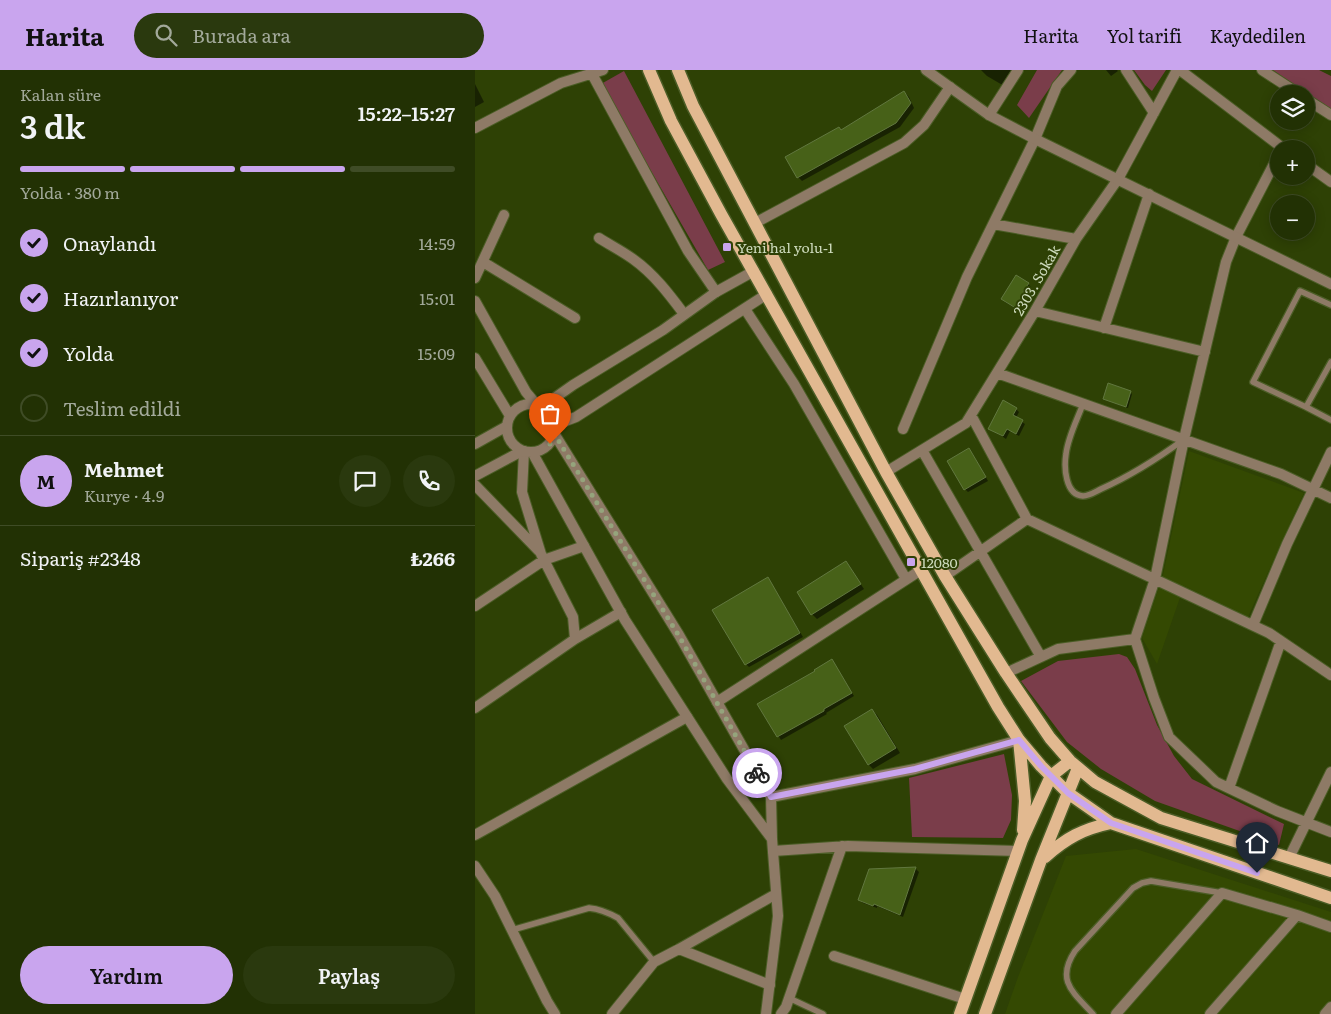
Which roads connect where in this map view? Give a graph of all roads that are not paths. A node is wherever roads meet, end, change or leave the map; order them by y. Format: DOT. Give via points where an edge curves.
graph roads {
  1 [pos="603,70"];
  2 [pos="649,70"];
  3 [pos="677,70"];
  4 [pos="927,70"];
  5 [pos="1018,70"];
  6 [pos="1071,70"];
  7 [pos="1126,70"];
  8 [pos="1179,70"];
  9 [pos="1262,70"];
  10 [pos="592,74"];
  11 [pos="1285,85"];
  12 [pos="950,87"];
  13 [pos="1315,105"];
  14 [pos="1154,113"];
  15 [pos="989,115"];
  16 [pos="1331,115"];
  17 [pos="475,128"];
  18 [pos="1035,139"];
  19 [pos="1270,141"];
  20 [pos="1315,170"];
  21 [pos="1270,171"];
  22 [pos="1118,179"];
  23 [pos="1331,182"];
  24 [pos="1149,194"];
  25 [pos="504,215"];
  26 [pos="755,223"];
  27 [pos="993,224"];
  28 [pos="1236,237"];
  29 [pos="599,238"];
  30 [pos="1076,239"];
  31 [pos="483,262"];
  32 [pos="754,270"];
  33 [pos="475,278"];
  34 [pos="1331,284"];
  35 [pos="716,292"];
  36 [pos="767,294"];
  37 [pos="475,302"];
  38 [pos="1331,305"];
  39 [pos="745,310"];
  40 [pos="1035,311"];
  41 [pos="684,314"];
  42 [pos="575,318"];
  43 [pos="1104,328"];
  44 [pos="1205,352"];
  45 [pos="475,358"];
  46 [pos="1331,362"];
  47 [pos="997,373"];
  48 [pos="1083,404"];
  49 [pos="541,406"];
  50 [pos="1306,407"];
  51 [pos="971,415"];
  52 [pos="1331,420"];
  53 [pos="509,421"];
  54 [pos="903,429"];
  55 [pos="555,430"];
  56 [pos="1184,439"];
  57 [pos="475,444"];
  58 [pos="922,450"];
  59 [pos="526,452"];
  60 [pos="1331,452"];
  61 [pos="886,472"];
  62 [pos="475,476"];
  63 [pos="475,485"];
  64 [pos="1313,489"];
  65 [pos="1331,498"];
  66 [pos="1027,519"];
  67 [pos="584,546"];
  68 [pos="980,552"];
  69 [pos="543,557"];
  70 [pos="921,570"];
  71 [pos="945,576"];
  72 [pos="906,579"];
  73 [pos="1155,580"];
  74 [pos="475,606"];
  75 [pos="621,612"];
  76 [pos="1253,625"];
  77 [pos="575,639"];
  78 [pos="1135,640"];
  79 [pos="1281,641"];
  80 [pos="1041,657"];
  81 [pos="1006,673"];
  82 [pos="1331,675"];
  83 [pos="717,702"];
  84 [pos="475,708"];
  85 [pos="687,717"];
  86 [pos="1019,740"];
  87 [pos="1074,765"];
  88 [pos="1331,772"];
  89 [pos="1051,776"];
  90 [pos="1229,788"];
  91 [pos="1068,793"];
  92 [pos="771,797"];
  93 [pos="1111,823"];
  94 [pos="1306,823"];
  95 [pos="1331,832"];
  96 [pos="475,835"];
  97 [pos="772,839"];
  98 [pos="1020,845"];
  99 [pos="842,846"];
  100 [pos="773,851"];
  101 [pos="1289,858"];
  102 [pos="1041,860"];
  103 [pos="475,866"];
  104 [pos="1331,871"];
  105 [pos="1222,893"];
  106 [pos="776,894"];
  107 [pos="1331,898"];
  108 [pos="1297,915"];
  109 [pos="1331,928"];
  110 [pos="512,930"];
  111 [pos="679,949"];
  112 [pos="834,956"];
  113 [pos="654,962"];
  114 [pos="770,985"];
  115 [pos="789,998"];
  116 [pos="965,999"];
  117 [pos="1331,1007"];
  118 [pos="555,1014"];
  119 [pos="612,1014"];
  120 [pos="766,1014"];
  121 [pos="781,1014"];
  122 [pos="823,1014"];
  123 [pos="960,1014"];
  124 [pos="985,1014"];
  125 [pos="1093,1014"];
  126 [pos="1116,1014"];
  127 [pos="1210,1014"];
  128 [pos="1325,1014"];
  1 -- 10 [label="street"];
  2 -- 32 [label="main road" via="671,121"];
  3 -- 26 [label="main road"];
  4 -- 12 [label="street"];
  5 -- 15 [label="street"];
  6 -- 18 [label="street" via="1057,86"];
  7 -- 14 [label="street"];
  8 -- 14 [label="street, 2303. Sokak"];
  8 -- 19 [label="street"];
  9 -- 11 [label="street"];
  10 -- 17 [label="street" via="561,83"];
  10 -- 35 [label="street" via="688,251"];
  12 -- 15 [label="street"];
  12 -- 26 [label="street" via="925,124 903,143"];
  13 -- 16 [label="street"];
  14 -- 22 [label="street, 2303. Sokak"];
  15 -- 18 [label="street"];
  18 -- 22 [label="street"];
  18 -- 27 [label="street"];
  20 -- 23 [label="street"];
  21 -- 28 [label="street"];
  22 -- 24 [label="street"];
  22 -- 30 [label="street, 2303. Sokak"];
  24 -- 28 [label="street"];
  24 -- 43 [label="street"];
  25 -- 31 [label="street"];
  26 -- 61 [label="main road"];
  27 -- 30 [label="street"];
  27 -- 54 [label="street" via="967,277"];
  28 -- 34 [label="street"];
  28 -- 44 [label="street" via="1226,262"];
  29 -- 41 [label="street" via="642,266"];
  30 -- 40 [label="street, 2303. Sokak"];
  31 -- 33 [label="street"];
  31 -- 42 [label="street"];
  32 -- 35 [label="street"];
  32 -- 36 [label="main road"];
  35 -- 41 [label="street"];
  36 -- 39 [label="street"];
  36 -- 70 [label="main road"];
  37 -- 49 [label="street" via="526,392"];
  38 -- 50 [label="lane" via="1300,291 1253,382"];
  39 -- 55 [label="street"];
  39 -- 72 [label="street" via="794,384"];
  40 -- 43 [label="street"];
  40 -- 47 [label="street, 2303. Sokak"];
  41 -- 49 [label="street"];
  43 -- 44 [label="street"];
  44 -- 56 [label="street"];
  45 -- 53 [label="street"];
  46 -- 50 [label="lane"];
  47 -- 48 [label="street"];
  47 -- 51 [label="street, 2303. Sokak"];
  48 -- 56 [label="street"];
  48 -- 56 [label="lane" via="1065,461 1069,486 1079,495 1088,495 1113,484 1153,462"];
  49 -- 53 [label="street" via="526,404 517,409"];
  49 -- 55 [label="street" via="552,416"];
  50 -- 52 [label="lane"];
  51 -- 58 [label="street, 2303. Sokak" via="966,423"];
  51 -- 66 [label="street"];
  53 -- 57 [label="street"];
  53 -- 59 [label="street" via="508,436 514,445"];
  55 -- 59 [label="street" via="550,444 542,450"];
  55 -- 83 [label="street"];
  56 -- 64 [label="street"];
  56 -- 73 [label="street"];
  58 -- 61 [label="street, 2303. Sokak"];
  58 -- 68 [label="street"];
  59 -- 62 [label="street"];
  59 -- 67 [label="street"];
  59 -- 69 [label="street" via="523,492"];
  60 -- 64 [label="street"];
  61 -- 71 [label="main road"];
  63 -- 69 [label="street"];
  64 -- 65 [label="street"];
  64 -- 76 [label="street"];
  66 -- 68 [label="street"];
  66 -- 73 [label="street"];
  67 -- 69 [label="street"];
  67 -- 75 [label="street"];
  68 -- 71 [label="street"];
  68 -- 80 [label="street"];
  69 -- 74 [label="street"];
  69 -- 77 [label="street" via="573,617"];
  70 -- 72 [label="street"];
  70 -- 86 [label="main road"];
  71 -- 81 [label="main road"];
  72 -- 83 [label="street"];
  73 -- 76 [label="street"];
  73 -- 78 [label="street"];
  75 -- 77 [label="street"];
  75 -- 85 [label="street"];
  76 -- 79 [label="street"];
  77 -- 84 [label="street"];
  78 -- 80 [label="street" via="1058,649"];
  78 -- 90 [label="street" via="1169,737 1216,782"];
  79 -- 82 [label="street"];
  79 -- 90 [label="street"];
  80 -- 81 [label="street"];
  81 -- 87 [label="main road" via="1050,738"];
  83 -- 92 [label="street"];
  85 -- 96 [label="street"];
  85 -- 97 [label="street" via="727,779"];
  86 -- 89 [label="main road"];
  86 -- 92 [label="street" via="915,769"];
  86 -- 98 [label="main road" via="1025,801"];
  87 -- 89 [label="main road"];
  87 -- 91 [label="main road"];
  87 -- 101 [label="main road" via="1095,782 1161,818"];
  88 -- 94 [label="street"];
  89 -- 91 [label="main road"];
  89 -- 98 [label="main road"];
  90 -- 94 [label="street"];
  91 -- 93 [label="main road"];
  91 -- 102 [label="main road"];
  92 -- 97 [label="street"];
  93 -- 102 [label="main road" via="1079,832"];
  93 -- 107 [label="main road"];
  94 -- 95 [label="street"];
  94 -- 101 [label="street"];
  97 -- 100 [label="street"];
  98 -- 99 [label="street"];
  98 -- 116 [label="main road"];
  99 -- 100 [label="street"];
  99 -- 115 [label="street"];
  100 -- 106 [label="street"];
  101 -- 104 [label="main road"];
  102 -- 124 [label="main road"];
  103 -- 110 [label="street"];
  105 -- 108 [label="street"];
  105 -- 125 [label="lane" via="1151,881 1133,888 1075,951 1069,962 1069,988"];
  105 -- 126 [label="street"];
  106 -- 111 [label="street"];
  106 -- 114 [label="street" via="778,916"];
  108 -- 109 [label="street"];
  108 -- 127 [label="street"];
  110 -- 113 [label="lane" via="595,909 618,918"];
  110 -- 118 [label="street"];
  111 -- 113 [label="street"];
  111 -- 114 [label="street"];
  112 -- 116 [label="street"];
  113 -- 119 [label="street"];
  114 -- 120 [label="street"];
  115 -- 121 [label="street"];
  115 -- 122 [label="lane"];
  116 -- 123 [label="main road"];
  117 -- 128 [label="street"];
}
